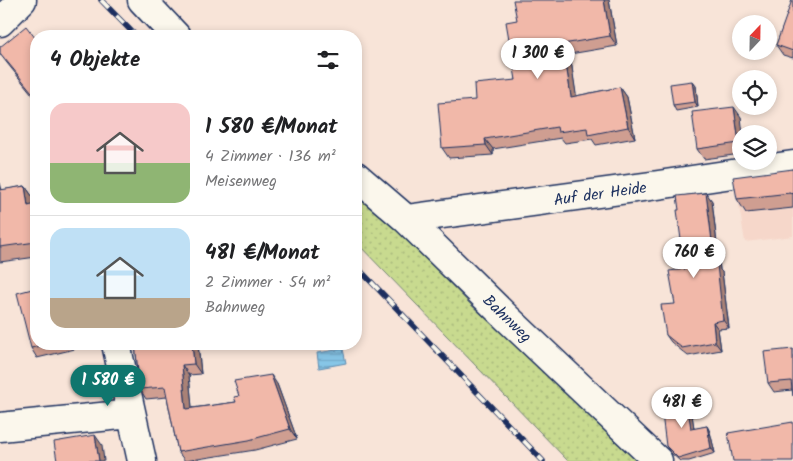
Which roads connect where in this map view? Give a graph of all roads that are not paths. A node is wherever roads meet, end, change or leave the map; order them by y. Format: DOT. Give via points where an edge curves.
graph roads {
  1 [pos="22,0"];
  2 [pos="142,0"];
  3 [pos="0,22"];
  4 [pos="170,30"];
  5 [pos="793,165"];
  6 [pos="362,181"];
  7 [pos="406,219"];
  8 [pos="117,350"];
  9 [pos="131,414"];
  10 [pos="0,427"];
  11 [pos="142,461"];
  12 [pos="658,461"];
  1 -- 3 [label="street"];
  2 -- 4 [label="street"];
  5 -- 7 [label="street, Auf der Heide"];
  6 -- 7 [label="street, Bahnweg"];
  7 -- 12 [label="street, Bahnweg"];
  8 -- 9 [label="street"];
  9 -- 10 [label="street"];
  9 -- 11 [label="street"];
}
